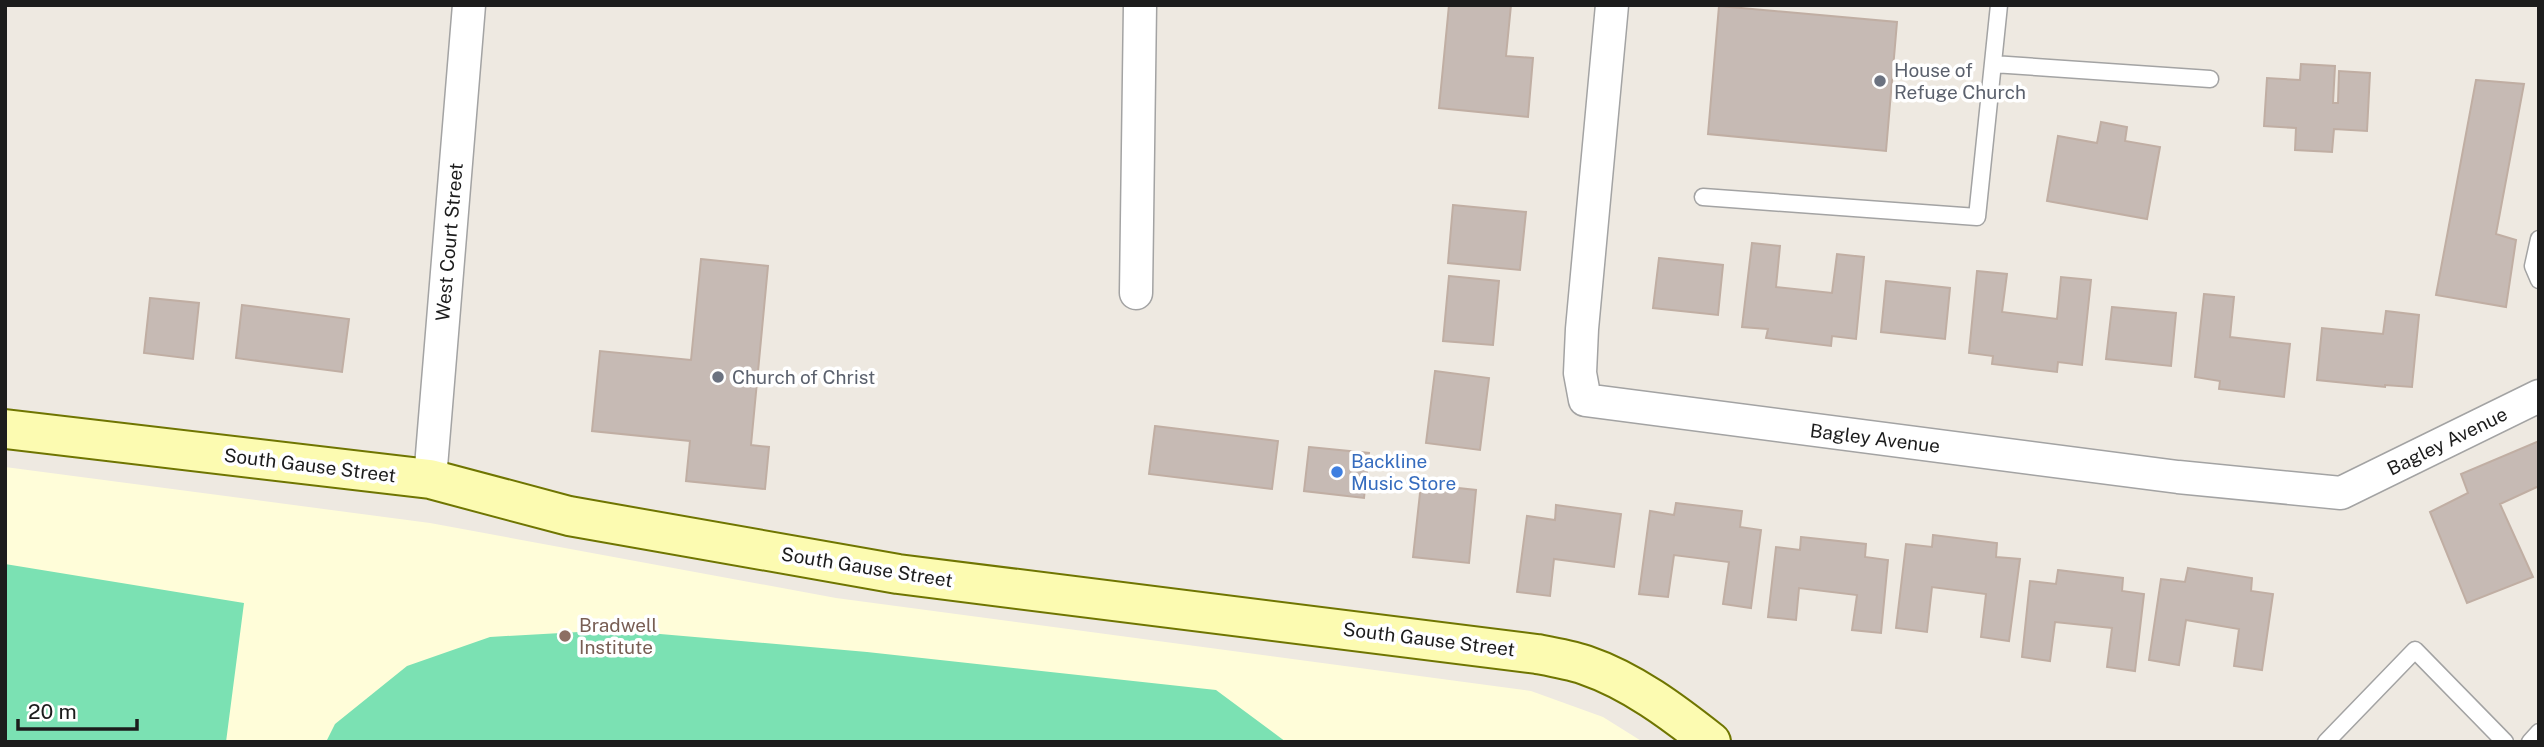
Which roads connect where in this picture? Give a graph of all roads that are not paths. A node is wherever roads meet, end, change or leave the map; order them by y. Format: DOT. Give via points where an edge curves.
graph roads {
  1 [pos="469,5"];
  2 [pos="1140,5"];
  3 [pos="1612,5"];
  4 [pos="1999,5"];
  5 [pos="1993,64"];
  6 [pos="2210,79"];
  7 [pos="1703,197"];
  8 [pos="2539,239"];
  9 [pos="2539,280"];
  10 [pos="1136,293"];
  11 [pos="2539,396"];
  12 [pos="5,429"];
  13 [pos="430,479"];
  14 [pos="2539,732"];
  15 [pos="2331,740"];
  16 [pos="1711,742"];
  17 [pos="2505,742"];
  18 [pos="2530,742"];
  1 -- 13 [label="street, West Court Street"];
  2 -- 10 [label="street"];
  3 -- 11 [label="street, Bagley Avenue" via="1582,329 1584,400 2178,477 2341,493"];
  4 -- 5 [label="lane"];
  5 -- 6 [label="lane"];
  5 -- 7 [label="lane" via="1977,217"];
  8 -- 9 [label="lane" via="2533,266"];
  12 -- 13 [label="street, South Gause Street"];
  13 -- 16 [label="street, South Gause Street" via="569,516 850,567 1538,654 1587,666 1627,685 1668,708"];
  14 -- 18 [label="lane"];
  15 -- 17 [label="lane" via="2415,650"];
}
